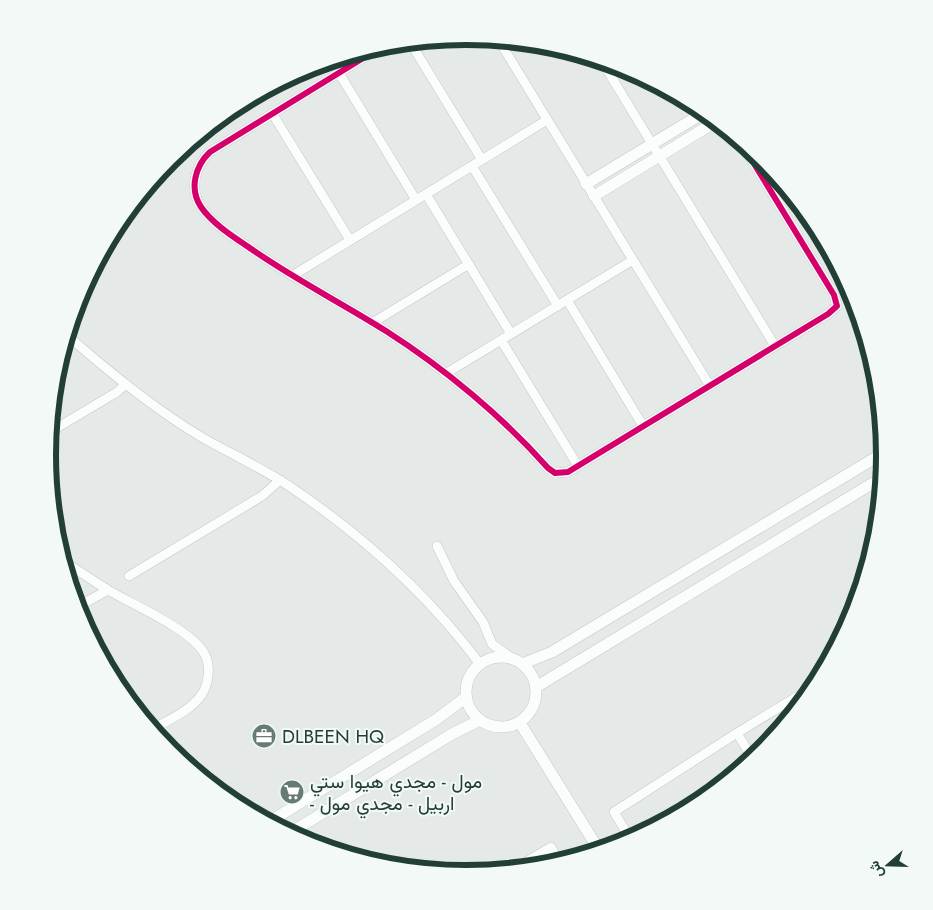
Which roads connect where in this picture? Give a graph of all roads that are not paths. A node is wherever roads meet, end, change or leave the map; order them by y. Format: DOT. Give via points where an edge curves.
graph roads {
  1 [pos="503,47"];
  2 [pos="414,49"];
  3 [pos="362,59"];
  4 [pos="607,70"];
  5 [pos="338,73"];
  6 [pos="272,113"];
  7 [pos="698,117"];
  8 [pos="547,120"];
  9 [pos="710,125"];
  10 [pos="652,144"];
  11 [pos="659,156"];
  12 [pos="482,160"];
  13 [pos="753,162"];
  14 [pos="472,166"];
  15 [pos="586,184"];
  16 [pos="426,194"];
  17 [pos="594,196"];
  18 [pos="416,200"];
  19 [pos="350,240"];
  20 [pos="633,260"];
  21 [pos="469,264"];
  22 [pos="292,276"];
  23 [pos="567,300"];
  24 [pos="558,306"];
  25 [pos="372,323"];
  26 [pos="511,334"];
  27 [pos="73,340"];
  28 [pos="501,340"];
  29 [pos="775,346"];
  30 [pos="445,374"];
  31 [pos="126,384"];
  32 [pos="710,386"];
  33 [pos="643,426"];
  34 [pos="57,428"];
  35 [pos="876,457"];
  36 [pos="578,466"];
  37 [pos="280,480"];
  38 [pos="876,481"];
  39 [pos="437,546"];
  40 [pos="71,566"];
  41 [pos="130,576"];
  42 [pos="108,590"];
  43 [pos="84,603"];
  44 [pos="517,662"];
  45 [pos="480,664"];
  46 [pos="536,687"];
  47 [pos="466,697"];
  48 [pos="796,699"];
  49 [pos="480,720"];
  50 [pos="520,723"];
  51 [pos="158,725"];
  52 [pos="737,733"];
  53 [pos="749,752"];
  54 [pos="352,771"];
  55 [pos="327,786"];
  56 [pos="363,788"];
  57 [pos="338,802"];
  58 [pos="276,818"];
  59 [pos="297,828"];
  60 [pos="626,832"];
  61 [pos="595,844"];
  62 [pos="556,855"];
  63 [pos="530,859"];
  1 -- 8 [label="street"];
  2 -- 12 [label="street"];
  3 -- 5 [label="street"];
  4 -- 10 [label="street"];
  5 -- 6 [label="street"];
  5 -- 18 [label="street"];
  6 -- 19 [label="street"];
  6 -- 22 [label="street" via="204,158 195,177 195,191 200,206 218,224"];
  7 -- 10 [label="street"];
  8 -- 12 [label="street"];
  8 -- 15 [label="street"];
  9 -- 11 [label="street"];
  10 -- 11 [label="street"];
  10 -- 15 [label="street"];
  11 -- 17 [label="street"];
  11 -- 29 [label="street"];
  12 -- 14 [label="street"];
  13 -- 29 [label="street" via="837,303 832,311"];
  14 -- 16 [label="street"];
  14 -- 24 [label="street"];
  15 -- 17 [label="street"];
  16 -- 18 [label="street"];
  16 -- 21 [label="street"];
  17 -- 20 [label="street"];
  18 -- 19 [label="street"];
  19 -- 22 [label="street"];
  20 -- 23 [label="street"];
  20 -- 32 [label="street"];
  21 -- 25 [label="street"];
  21 -- 26 [label="street"];
  22 -- 25 [label="street"];
  23 -- 24 [label="street"];
  23 -- 33 [label="street"];
  24 -- 26 [label="street"];
  25 -- 30 [label="street"];
  26 -- 28 [label="street"];
  27 -- 31 [label="street"];
  28 -- 30 [label="street"];
  28 -- 36 [label="street"];
  29 -- 32 [label="street"];
  30 -- 36 [label="street" via="508,428 551,471 563,474"];
  31 -- 34 [label="street"];
  31 -- 37 [label="street" via="203,438"];
  32 -- 33 [label="street"];
  33 -- 36 [label="street"];
  35 -- 44 [label="street" via="552,652"];
  37 -- 41 [label="street" via="262,496"];
  37 -- 45 [label="street" via="345,528 396,572 437,612"];
  38 -- 46 [label="street"];
  39 -- 44 [label="street" via="454,581 483,622 492,644"];
  40 -- 42 [label="street"];
  42 -- 43 [label="street"];
  42 -- 51 [label="street" via="190,636 205,654 208,678 202,695 182,712"];
  44 -- 45 [label="street" via="502,657"];
  44 -- 46 [label="street" via="528,670"];
  45 -- 47 [label="street" via="468,679"];
  46 -- 50 [label="street" via="532,709"];
  47 -- 49 [label="street" via="469,708"];
  47 -- 54 [label="street"];
  48 -- 52 [label="street"];
  49 -- 50 [label="street" via="495,728"];
  49 -- 56 [label="street"];
  50 -- 61 [label="street"];
  52 -- 53 [label="street"];
  52 -- 60 [label="street" via="614,812"];
  54 -- 55 [label="street"];
  54 -- 56 [label="street"];
  55 -- 57 [label="street"];
  55 -- 58 [label="street"];
  56 -- 57 [label="street"];
  57 -- 59 [label="street"];
  62 -- 63 [label="street" via="551,847"];
}
